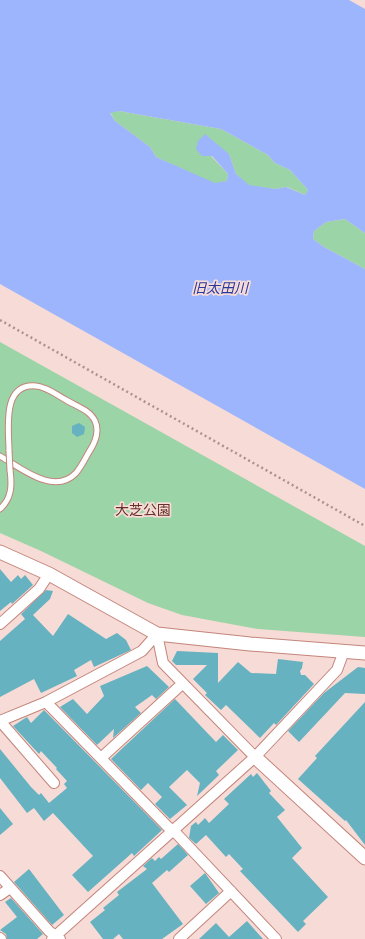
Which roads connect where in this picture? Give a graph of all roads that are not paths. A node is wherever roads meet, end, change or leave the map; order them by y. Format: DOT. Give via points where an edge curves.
graph roads {
  1 [pos="0,456"];
  2 [pos="0,508"];
  3 [pos="0,552"];
  4 [pos="49,574"];
  5 [pos="0,624"];
  6 [pos="157,634"];
  7 [pos="344,651"];
  8 [pos="365,653"];
  9 [pos="182,684"];
  10 [pos="46,702"];
  11 [pos="0,721"];
  12 [pos="255,757"];
  13 [pos="101,758"];
  14 [pos="54,783"];
  15 [pos="174,830"];
  16 [pos="364,857"];
  17 [pos="0,876"];
  18 [pos="10,888"];
  19 [pos="231,891"];
  20 [pos="0,895"];
  21 [pos="56,938"];
  22 [pos="179,939"];
  23 [pos="276,939"];
  1 -- 2 [label="lane, bridge" via="41,479 59,482 76,473 91,448 98,429 89,412 47,390 37,386 26,387 16,393 10,402 8,415 9,451 10,470 10,495"];
  3 -- 4 [label="street"];
  4 -- 5 [label="street" via="39,589"];
  4 -- 6 [label="street"];
  6 -- 7 [label="street"];
  6 -- 9 [label="street" via="163,663"];
  6 -- 10 [label="street" via="142,651"];
  7 -- 8 [label="street"];
  7 -- 12 [label="street" via="337,670"];
  9 -- 12 [label="street"];
  9 -- 13 [label="street"];
  10 -- 11 [label="street"];
  10 -- 13 [label="street"];
  11 -- 14 [label="street"];
  12 -- 15 [label="street"];
  12 -- 16 [label="street"];
  13 -- 15 [label="street" via="168,827"];
  15 -- 19 [label="street"];
  15 -- 21 [label="street"];
  17 -- 18 [label="street"];
  18 -- 20 [label="street"];
  18 -- 21 [label="street"];
  19 -- 22 [label="street"];
  19 -- 23 [label="street"];
}
